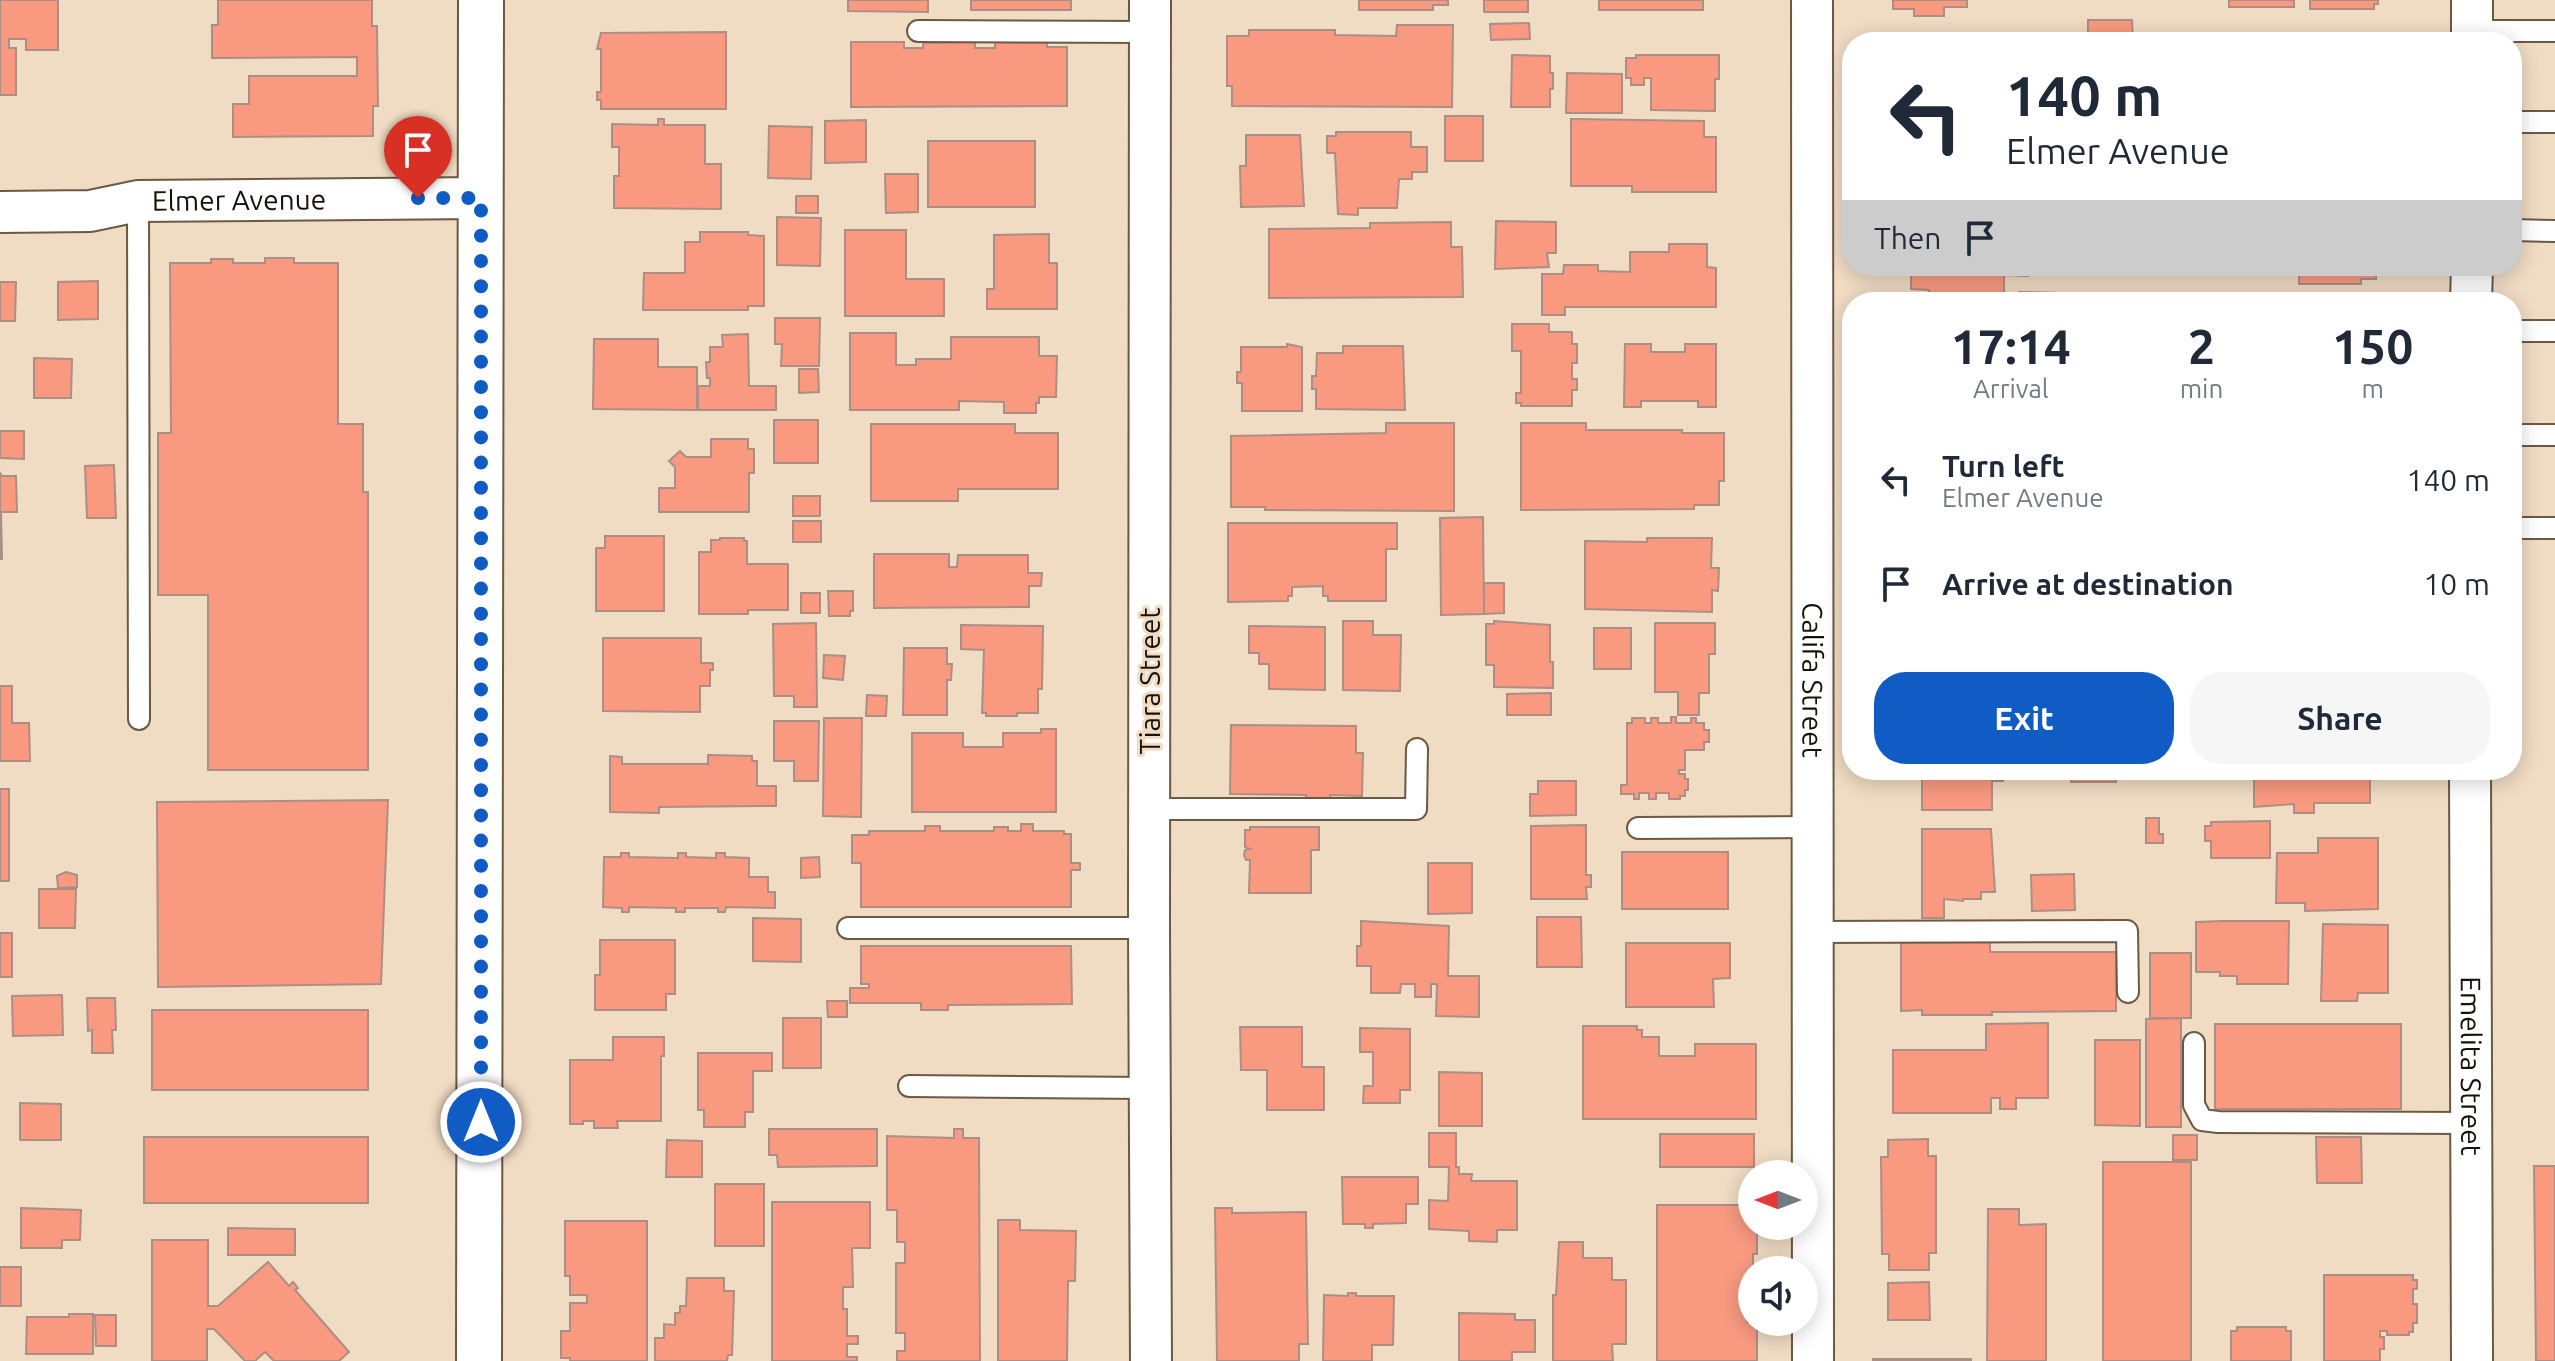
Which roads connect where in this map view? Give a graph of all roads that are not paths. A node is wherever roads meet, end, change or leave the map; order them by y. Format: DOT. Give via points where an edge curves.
graph roads {
  1 [pos="481,0"];
  2 [pos="1812,0"];
  3 [pos="1150,16"];
  4 [pos="2472,24"];
  5 [pos="918,31"];
  6 [pos="2555,31"];
  7 [pos="2522,122"];
  8 [pos="2555,122"];
  9 [pos="481,198"];
  10 [pos="138,201"];
  11 [pos="0,212"];
  12 [pos="2522,230"];
  13 [pos="2555,231"];
  14 [pos="2522,331"];
  15 [pos="2555,331"];
  16 [pos="2522,435"];
  17 [pos="2555,435"];
  18 [pos="2522,528"];
  19 [pos="2555,528"];
  20 [pos="139,719"];
  21 [pos="1417,749"];
  22 [pos="2470,780"];
  23 [pos="1150,809"];
  24 [pos="1812,827"];
  25 [pos="1638,828"];
  26 [pos="848,928"];
  27 [pos="1149,928"];
  28 [pos="1812,932"];
  29 [pos="2128,992"];
  30 [pos="2194,1043"];
  31 [pos="909,1086"];
  32 [pos="1150,1088"];
  33 [pos="2471,1123"];
  34 [pos="479,1361"];
  35 [pos="1151,1361"];
  36 [pos="1813,1361"];
  37 [pos="2472,1361"];
  1 -- 9 [label="main road"];
  2 -- 24 [label="street, Califa Street"];
  3 -- 5 [label="lane"];
  3 -- 23 [label="street, Tiara Street"];
  4 -- 6 [label="lane"];
  7 -- 8 [label="lane"];
  9 -- 10 [label="street, Elmer Avenue"];
  9 -- 34 [label="main road"];
  10 -- 11 [label="street, Elmer Avenue" via="90,211"];
  10 -- 20 [label="lane"];
  12 -- 13 [label="lane"];
  14 -- 15 [label="lane"];
  16 -- 17 [label="lane"];
  18 -- 19 [label="lane"];
  21 -- 23 [label="lane" via="1416,809"];
  22 -- 33 [label="street, Emelita Street"];
  23 -- 27 [label="street, Tiara Street"];
  24 -- 25 [label="lane"];
  24 -- 28 [label="street, Califa Street"];
  26 -- 27 [label="lane"];
  27 -- 32 [label="street, Tiara Street"];
  28 -- 29 [label="lane" via="2127,931"];
  28 -- 36 [label="street, Califa Street"];
  30 -- 33 [label="lane" via="2194,1105 2202,1120"];
  31 -- 32 [label="lane"];
  32 -- 35 [label="street, Tiara Street"];
  33 -- 37 [label="street, Emelita Street"];
}
